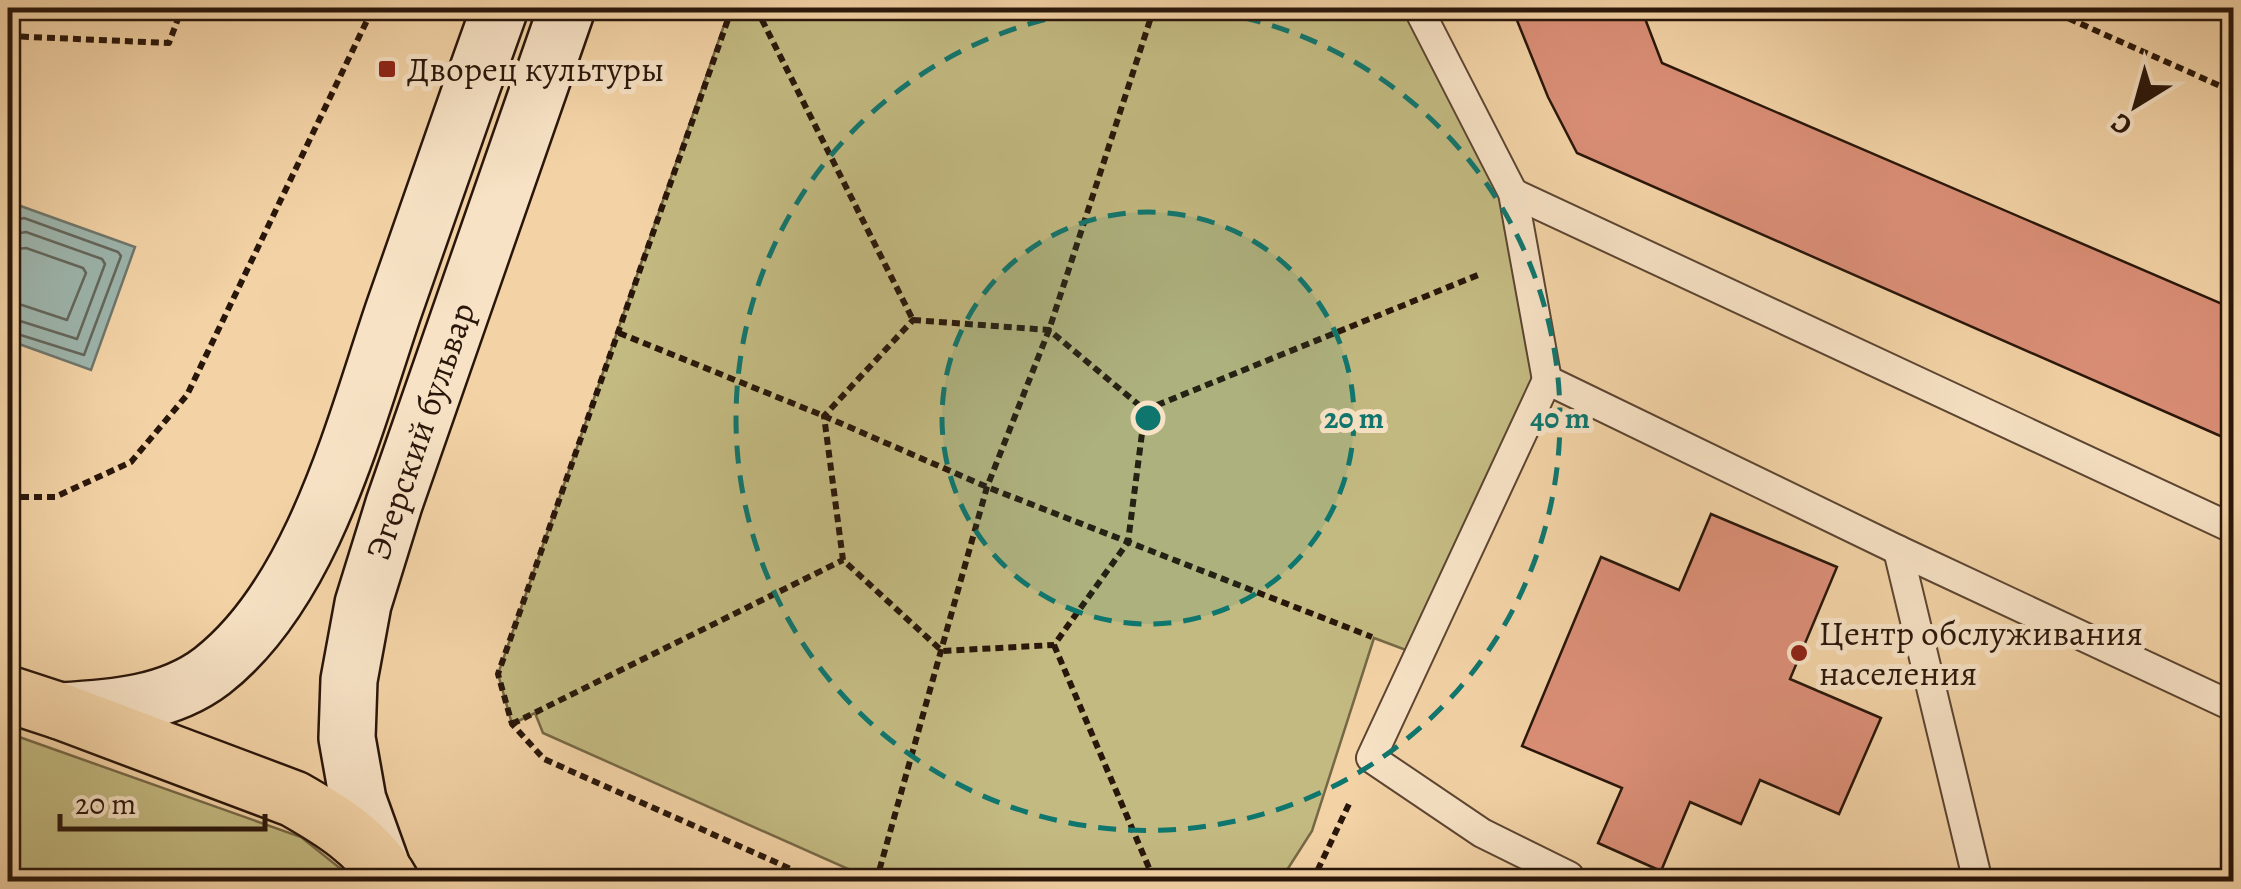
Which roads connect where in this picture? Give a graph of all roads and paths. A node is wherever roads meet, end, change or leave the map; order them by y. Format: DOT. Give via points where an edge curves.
graph roads {
  1 [pos="182,8"];
  2 [pos="373,8"];
  3 [pos="500,8"];
  4 [pos="567,8"];
  5 [pos="732,8"];
  6 [pos="756,8"];
  7 [pos="1154,8"];
  8 [pos="1418,8"];
  9 [pos="2045,8"];
  10 [pos="8,36"];
  11 [pos="2234,92"];
  12 [pos="1512,193"];
  13 [pos="1524,257"];
  14 [pos="913,320"];
  15 [pos="1049,330"];
  16 [pos="619,333"];
  17 [pos="1547,380"];
  18 [pos="1146,410"];
  19 [pos="824,416"];
  20 [pos="987,488"];
  21 [pos="8,497"];
  22 [pos="2234,529"];
  23 [pos="1128,542"];
  24 [pos="1898,550"];
  25 [pos="844,560"];
  26 [pos="1054,646"];
  27 [pos="942,652"];
  28 [pos="1419,655"];
  29 [pos="8,694"];
  30 [pos="2232,701"];
  31 [pos="60,712"];
  32 [pos="512,724"];
  33 [pos="1372,758"];
  34 [pos="386,873"];
  35 [pos="1569,876"];
  36 [pos="820,882"];
  37 [pos="876,882"];
  38 [pos="1155,882"];
  39 [pos="1312,882"];
  40 [pos="1978,882"];
  1 -- 10 [label="path" via="169,43"];
  2 -- 21 [label="path" via="187,395 131,462 56,497"];
  3 -- 31 [label="main road, Эгерский бульвар" via="335,480 286,584 240,647 208,674 168,695"];
  4 -- 34 [label="main road, Эгерский бульвар" via="363,604 348,680 347,738 358,800"];
  5 -- 16 [label="path"];
  6 -- 14 [label="path"];
  7 -- 15 [label="path"];
  8 -- 12 [label="lane"];
  9 -- 11 [label="path"];
  12 -- 13 [label="lane"];
  12 -- 22 [label="lane"];
  13 -- 17 [label="lane"];
  13 -- 18 [label="path"];
  14 -- 15 [label="path"];
  14 -- 19 [label="path"];
  15 -- 18 [label="path"];
  15 -- 20 [label="path"];
  16 -- 19 [label="path"];
  16 -- 32 [label="path" via="498,674"];
  17 -- 24 [label="lane"];
  17 -- 28 [label="lane"];
  18 -- 23 [label="path"];
  19 -- 20 [label="path"];
  19 -- 25 [label="path"];
  20 -- 23 [label="path"];
  20 -- 27 [label="path"];
  23 -- 26 [label="path"];
  23 -- 28 [label="path"];
  24 -- 30 [label="lane"];
  24 -- 40 [label="lane"];
  25 -- 27 [label="path"];
  25 -- 32 [label="path"];
  26 -- 27 [label="path"];
  26 -- 38 [label="path"];
  27 -- 37 [label="path"];
  28 -- 33 [label="lane"];
  29 -- 31 [label="main road"];
  31 -- 34 [label="main road" via="294,798 342,828"];
  32 -- 36 [label="path" via="544,759"];
  33 -- 35 [label="lane" via="1482,834"];
  33 -- 39 [label="path"];
}
